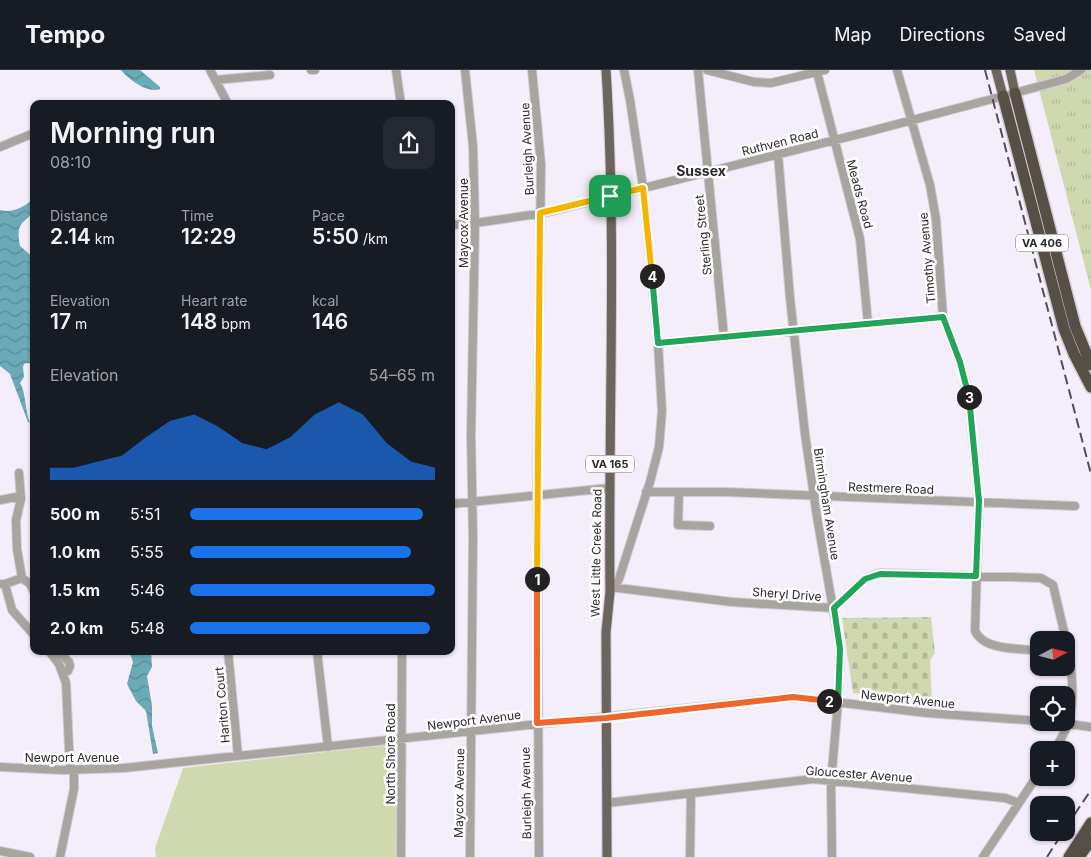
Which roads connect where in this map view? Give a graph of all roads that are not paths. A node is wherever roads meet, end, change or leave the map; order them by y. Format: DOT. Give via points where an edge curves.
graph roads {
  1 [pos="210,70"];
  2 [pos="310,70"];
  3 [pos="315,70"];
  4 [pos="396,70"];
  5 [pos="465,70"];
  6 [pos="532,70"];
  7 [pos="606,70"];
  8 [pos="624,70"];
  9 [pos="698,70"];
  10 [pos="707,70"];
  11 [pos="825,70"];
  12 [pos="897,70"];
  13 [pos="996,70"];
  14 [pos="1010,70"];
  15 [pos="1081,70"];
  16 [pos="816,72"];
  17 [pos="270,75"];
  18 [pos="215,80"];
  19 [pos="1015,92"];
  20 [pos="1003,96"];
  21 [pos="226,100"];
  22 [pos="400,100"];
  23 [pos="912,120"];
  24 [pos="30,135"];
  25 [pos="834,140"];
  26 [pos="0,147"];
  27 [pos="778,154"];
  28 [pos="708,171"];
  29 [pos="643,188"];
  30 [pos="610,196"];
  31 [pos="540,213"];
  32 [pos="475,223"];
  33 [pos="455,225"];
  34 [pos="943,317"];
  35 [pos="868,324"];
  36 [pos="794,331"];
  37 [pos="724,337"];
  38 [pos="658,343"];
  39 [pos="1091,365"];
  40 [pos="1091,387"];
  41 [pos="19,472"];
  42 [pos="609,488"];
  43 [pos="646,492"];
  44 [pos="679,492"];
  45 [pos="21,496"];
  46 [pos="537,496"];
  47 [pos="814,496"];
  48 [pos="0,500"];
  49 [pos="979,501"];
  50 [pos="472,502"];
  51 [pos="455,504"];
  52 [pos="1075,506"];
  53 [pos="710,526"];
  54 [pos="976,576"];
  55 [pos="22,578"];
  56 [pos="3,584"];
  57 [pos="30,584"];
  58 [pos="610,587"];
  59 [pos="834,608"];
  60 [pos="30,630"];
  61 [pos="1064,631"];
  62 [pos="1030,649"];
  63 [pos="52,655"];
  64 [pos="62,655"];
  65 [pos="228,655"];
  66 [pos="317,655"];
  67 [pos="402,655"];
  68 [pos="63,672"];
  69 [pos="838,702"];
  70 [pos="606,718"];
  71 [pos="1030,720"];
  72 [pos="537,723"];
  73 [pos="1075,725"];
  74 [pos="1091,726"];
  75 [pos="471,730"];
  76 [pos="402,739"];
  77 [pos="328,747"];
  78 [pos="238,756"];
  79 [pos="0,767"];
  80 [pos="72,770"];
  81 [pos="831,782"];
  82 [pos="1030,786"];
  83 [pos="691,793"];
  84 [pos="607,803"];
  85 [pos="1019,803"];
  86 [pos="1091,823"];
  87 [pos="1091,840"];
  88 [pos="0,851"];
  89 [pos="30,857"];
  90 [pos="60,857"];
  91 [pos="401,857"];
  92 [pos="470,857"];
  93 [pos="538,857"];
  94 [pos="607,857"];
  95 [pos="690,857"];
  96 [pos="832,857"];
  97 [pos="983,857"];
  98 [pos="1068,857"];
  99 [pos="1079,857"];
  1 -- 18 [label="street"];
  2 -- 3 [label="street"];
  4 -- 22 [label="street"];
  5 -- 32 [label="street, Maycox Avenue" via="473,146"];
  6 -- 31 [label="street, Burleigh Avenue" via="541,164"];
  7 -- 30 [label="main road, West Little Creek Road / VA 165"];
  8 -- 29 [label="street"];
  9 -- 28 [label="street, Sterling Street"];
  10 -- 16 [label="street" via="754,82 771,82"];
  11 -- 16 [label="street"];
  12 -- 23 [label="street, Timothy Avenue"];
  13 -- 20 [label="main road, VA 406"];
  14 -- 19 [label="main road, VA 406"];
  15 -- 19 [label="street, Ruthven Road" via="1066,78"];
  16 -- 25 [label="street, Meads Road"];
  17 -- 18 [label="street"];
  18 -- 21 [label="street"];
  19 -- 20 [label="street, Ruthven Road"];
  19 -- 39 [label="highway, VA 406" via="1075,326"];
  20 -- 23 [label="street, Ruthven Road"];
  20 -- 40 [label="highway, VA 406" via="1064,330"];
  23 -- 25 [label="street, Ruthven Road"];
  23 -- 34 [label="street, Timothy Avenue" via="936,219"];
  24 -- 26 [label="street"];
  25 -- 27 [label="street, Ruthven Road"];
  25 -- 35 [label="street, Meads Road" via="860,239"];
  27 -- 28 [label="street, Ruthven Road"];
  27 -- 36 [label="street, Birmingham Avenue"];
  28 -- 29 [label="street, Ruthven Road"];
  28 -- 37 [label="street, Sterling Street"];
  29 -- 30 [label="street, Ruthven Road"];
  29 -- 38 [label="street"];
  30 -- 31 [label="street, Ruthven Road"];
  30 -- 42 [label="main road, West Little Creek Road / VA 165"];
  31 -- 32 [label="street, Ruthven Road"];
  31 -- 46 [label="street, Burleigh Avenue"];
  32 -- 33 [label="street, Ruthven Road"];
  32 -- 50 [label="street, Maycox Avenue"];
  34 -- 35 [label="street"];
  34 -- 49 [label="street, Timothy Avenue" via="968,391"];
  35 -- 36 [label="street"];
  36 -- 37 [label="street"];
  36 -- 47 [label="street, Birmingham Avenue"];
  37 -- 38 [label="street"];
  38 -- 43 [label="street" via="662,411 658,447"];
  41 -- 45 [label="street"];
  42 -- 46 [label="street"];
  42 -- 58 [label="main road, West Little Creek Road / VA 165"];
  43 -- 44 [label="street, Restmere Road"];
  43 -- 58 [label="street" via="619,579"];
  44 -- 47 [label="street, Restmere Road"];
  44 -- 53 [label="street" via="678,525"];
  45 -- 48 [label="street"];
  45 -- 55 [label="street" via="16,520"];
  46 -- 50 [label="street"];
  46 -- 72 [label="street, Burleigh Avenue"];
  47 -- 49 [label="street, Restmere Road"];
  47 -- 59 [label="street, Birmingham Avenue"];
  49 -- 52 [label="street, Restmere Road"];
  49 -- 54 [label="street, Timothy Avenue"];
  50 -- 51 [label="street"];
  50 -- 75 [label="street, Maycox Avenue"];
  54 -- 59 [label="street, Sheryl Drive" via="880,574 865,579"];
  54 -- 61 [label="street, Sheryl Drive" via="1041,578 1053,585"];
  54 -- 62 [label="street, Timothy Avenue" via="975,626 980,639 990,644"];
  55 -- 56 [label="street"];
  55 -- 57 [label="street"];
  56 -- 60 [label="street" via="12,610"];
  58 -- 59 [label="street, Sheryl Drive" via="732,602"];
  58 -- 70 [label="main road, West Little Creek Road / VA 165" via="606,632"];
  59 -- 69 [label="street, Birmingham Avenue" via="840,649"];
  63 -- 68 [label="street"];
  64 -- 68 [label="street" via="70,666"];
  65 -- 78 [label="street, Hariton Court"];
  66 -- 77 [label="street"];
  67 -- 76 [label="street, North Shore Road"];
  68 -- 80 [label="street" via="67,688"];
  69 -- 70 [label="street, Newport Avenue" via="793,697"];
  69 -- 71 [label="street, Newport Avenue"];
  69 -- 81 [label="street, Birmingham Avenue"];
  70 -- 72 [label="street, Newport Avenue"];
  70 -- 84 [label="main road, West Little Creek Road / VA 165"];
  72 -- 75 [label="street, Newport Avenue"];
  72 -- 93 [label="street, Burleigh Avenue"];
  73 -- 74 [label="street"];
  75 -- 76 [label="street, Newport Avenue"];
  75 -- 92 [label="street, Maycox Avenue"];
  76 -- 77 [label="street, Newport Avenue"];
  76 -- 91 [label="street, North Shore Road"];
  77 -- 78 [label="street, Newport Avenue"];
  78 -- 80 [label="street, Newport Avenue"];
  79 -- 80 [label="street, Newport Avenue"];
  80 -- 90 [label="street" via="74,789"];
  81 -- 83 [label="street, Gloucester Avenue" via="813,779"];
  81 -- 85 [label="street, Gloucester Avenue" via="1005,798"];
  81 -- 96 [label="street, Birmingham Avenue"];
  82 -- 85 [label="street"];
  83 -- 84 [label="street, Gloucester Avenue"];
  83 -- 95 [label="street"];
  84 -- 94 [label="main road, West Little Creek Road / VA 165"];
  85 -- 97 [label="street"];
  86 -- 98 [label="highway"];
  87 -- 99 [label="highway"];
  88 -- 89 [label="street"];
}
